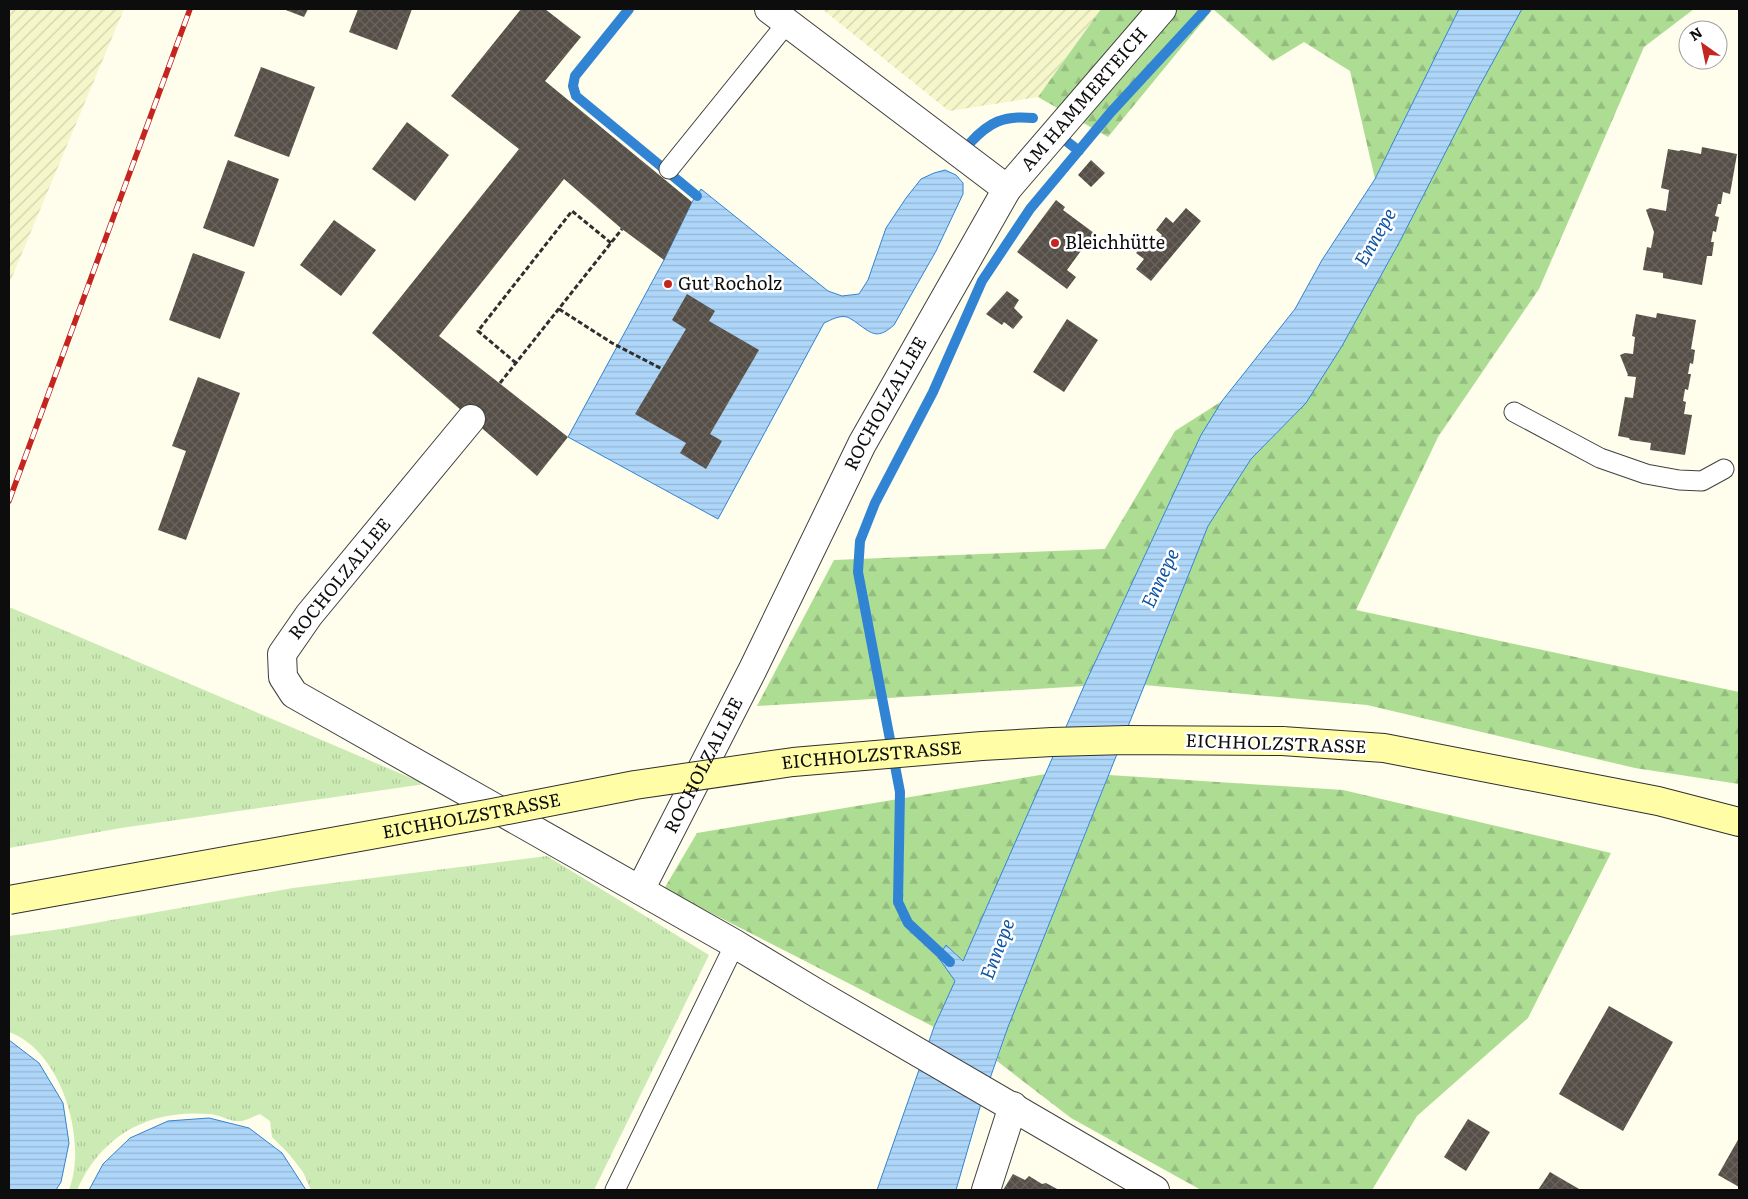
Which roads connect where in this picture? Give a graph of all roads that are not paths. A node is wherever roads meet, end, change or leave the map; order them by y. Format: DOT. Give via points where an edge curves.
graph roads {
  1 [pos="1162,9"];
  2 [pos="778,16"];
  3 [pos="670,169"];
  4 [pos="1007,189"];
  5 [pos="1514,412"];
  6 [pos="471,418"];
  7 [pos="1724,470"];
  8 [pos="1739,822"];
  9 [pos="640,890"];
  10 [pos="9,900"];
  11 [pos="735,944"];
  12 [pos="1013,1106"];
  13 [pos="615,1190"];
  14 [pos="986,1190"];
  15 [pos="1155,1190"];
  1 -- 4 [label="street, AM HAMMERTEICH"];
  2 -- 3 [label="lane"];
  2 -- 4 [label="street"];
  4 -- 9 [label="street, ROCHOLZALLEE" via="862,444 753,669"];
  5 -- 7 [label="lane" via="1600,458 1646,474 1702,481"];
  6 -- 9 [label="street, ROCHOLZALLEE" via="309,615 282,654 283,677 294,694"];
  8 -- 10 [label="main road, EICHHOLZSTRASSE, bridge" via="1658,801 1384,748 1282,741 1052,742 793,762 635,785"];
  9 -- 11 [label="street, ROCHOLZALLEE"];
  11 -- 12 [label="street, ROCHOLZALLEE"];
  11 -- 13 [label="lane"];
  12 -- 14 [label="street"];
  12 -- 15 [label="street, ROCHOLZALLEE"];
}
